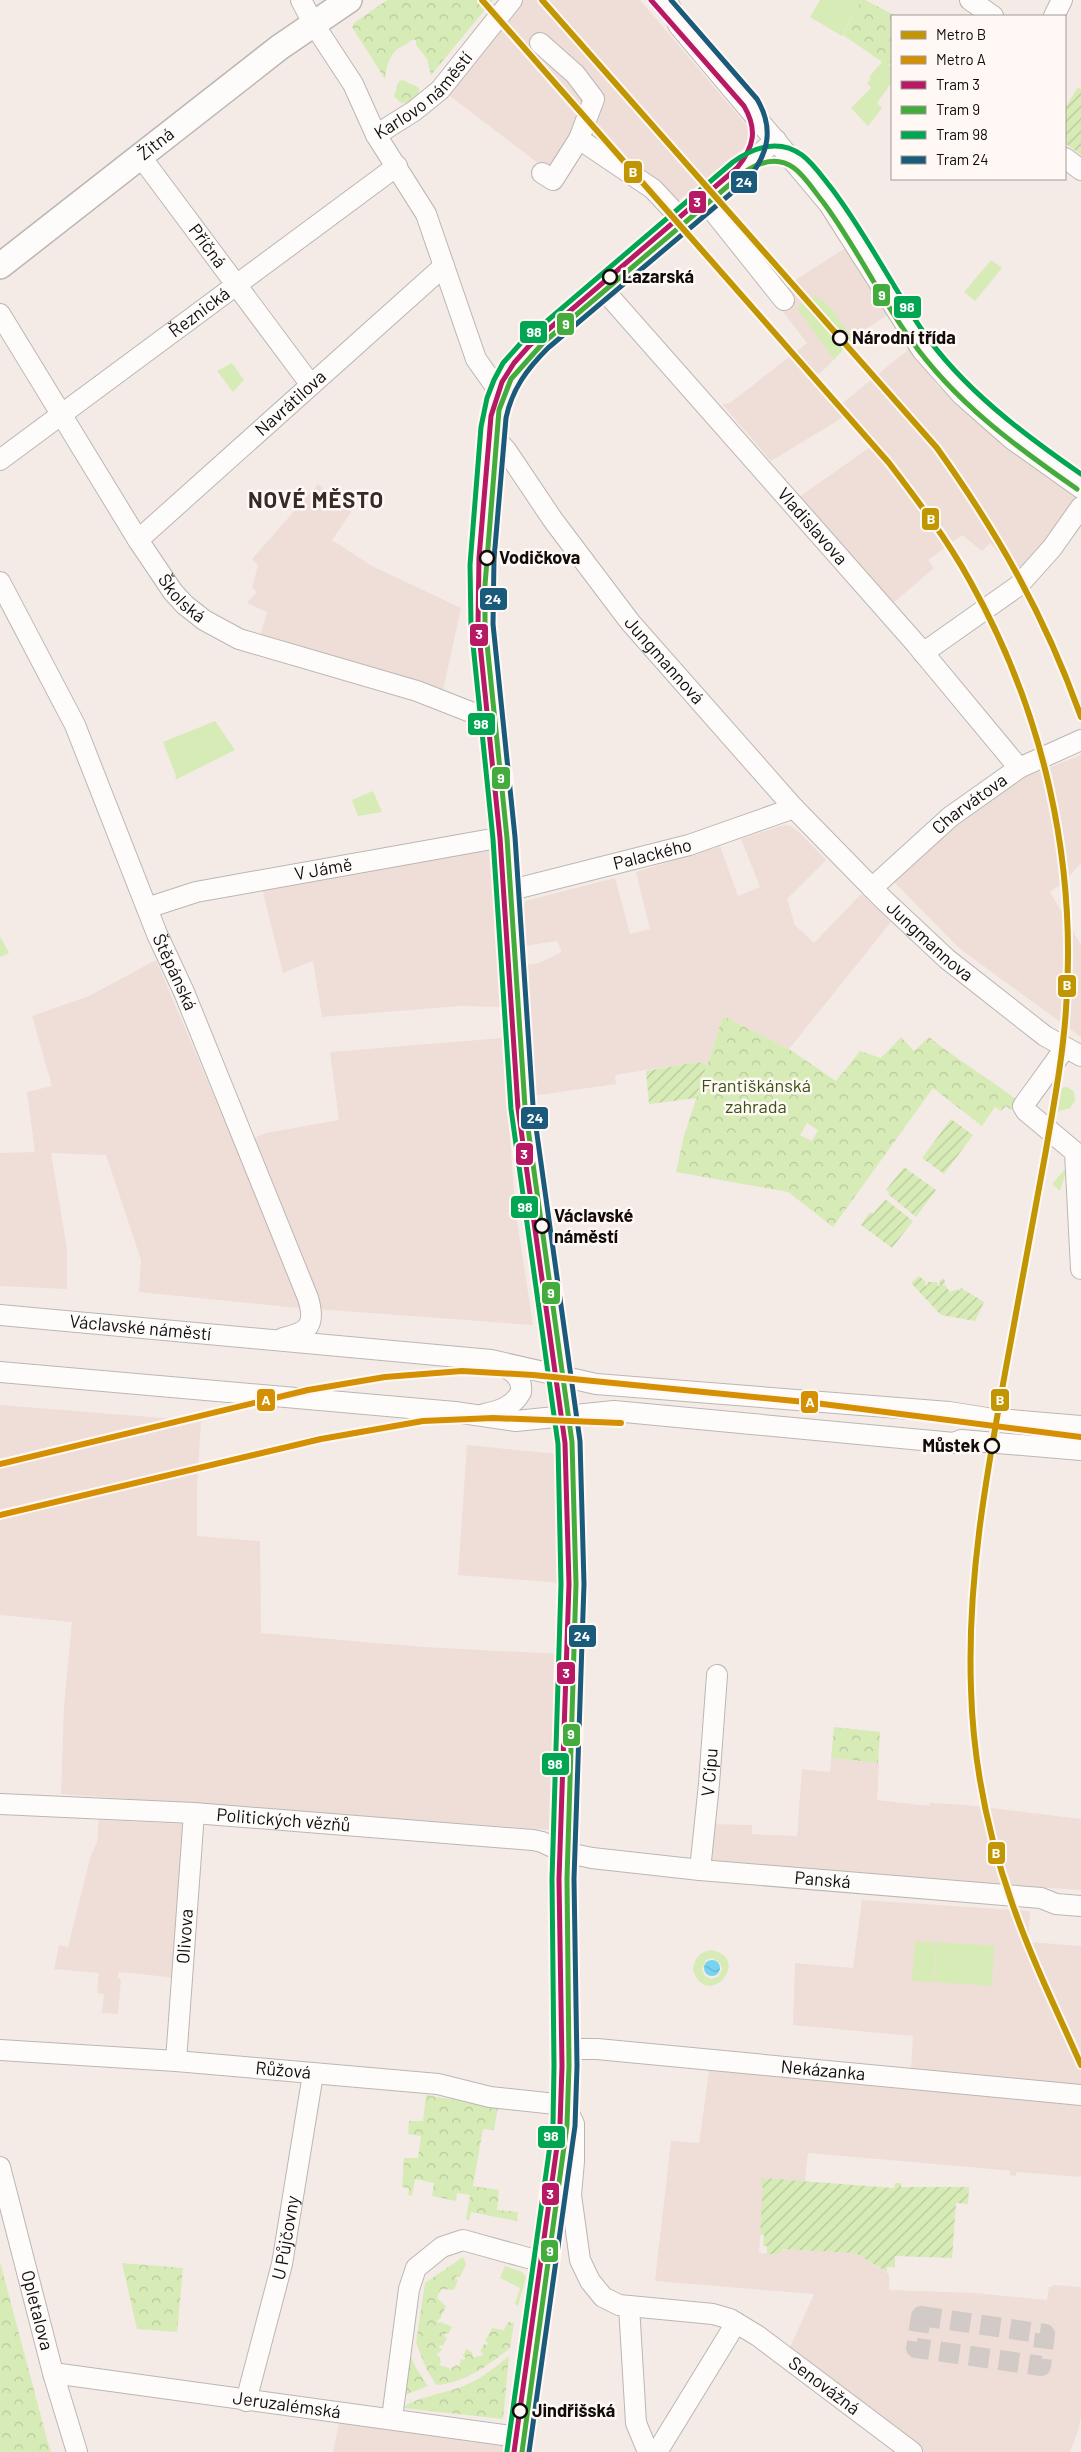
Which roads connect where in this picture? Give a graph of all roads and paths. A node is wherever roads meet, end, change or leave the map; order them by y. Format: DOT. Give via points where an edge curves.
graph roads {
  1 [pos="301,0"];
  2 [pos="349,0"];
  3 [pos="512,0"];
  4 [pos="667,0"];
  5 [pos="970,0"];
  6 [pos="1062,0"];
  7 [pos="992,15"];
  8 [pos="1054,15"];
  9 [pos="313,23"];
  10 [pos="540,43"];
  11 [pos="376,134"];
  12 [pos="579,139"];
  13 [pos="776,140"];
  14 [pos="141,157"];
  15 [pos="1066,159"];
  16 [pos="397,166"];
  17 [pos="1081,170"];
  18 [pos="542,173"];
  19 [pos="705,201"];
  20 [pos="682,220"];
  21 [pos="0,266"];
  22 [pos="444,266"];
  23 [pos="236,284"];
  24 [pos="602,288"];
  25 [pos="784,300"];
  26 [pos="0,314"];
  27 [pos="311,385"];
  28 [pos="500,392"];
  29 [pos="62,414"];
  30 [pos="492,435"];
  31 [pos="0,460"];
  32 [pos="1081,488"];
  33 [pos="1081,507"];
  34 [pos="138,540"];
  35 [pos="0,582"];
  36 [pos="923,654"];
  37 [pos="491,720"];
  38 [pos="1081,740"];
  39 [pos="1018,768"];
  40 [pos="794,808"];
  41 [pos="504,837"];
  42 [pos="872,888"];
  43 [pos="507,891"];
  44 [pos="147,908"];
  45 [pos="1073,1052"];
  46 [pos="1081,1269"];
  47 [pos="0,1315"];
  48 [pos="266,1339"];
  49 [pos="491,1360"];
  50 [pos="0,1372"];
  51 [pos="560,1376"];
  52 [pos="482,1414"];
  53 [pos="964,1415"];
  54 [pos="565,1416"];
  55 [pos="1081,1426"];
  56 [pos="961,1440"];
  57 [pos="1081,1450"];
  58 [pos="717,1675"];
  59 [pos="0,1804"];
  60 [pos="194,1812"];
  61 [pos="563,1852"];
  62 [pos="700,1870"];
  63 [pos="1081,1906"];
  64 [pos="565,2049"];
  65 [pos="0,2050"];
  66 [pos="176,2061"];
  67 [pos="313,2074"];
  68 [pos="1081,2095"];
  69 [pos="565,2105"];
  70 [pos="0,2168"];
  71 [pos="528,2258"];
  72 [pos="629,2306"];
  73 [pos="736,2323"];
  74 [pos="52,2373"];
  75 [pos="246,2401"];
  76 [pos="392,2418"];
  77 [pos="518,2447"];
  78 [pos="77,2452"];
  79 [pos="648,2452"];
  80 [pos="657,2452"];
  81 [pos="912,2452"];
  1 -- 9 [label="street, Karlovo náměstí"];
  2 -- 9 [label="main road"];
  3 -- 11 [label="street, Karlovo náměstí" via="440,90 414,111"];
  4 -- 13 [label="street" via="679,26"];
  5 -- 7 [label="street"];
  6 -- 8 [label="street"];
  9 -- 11 [label="street, Karlovo náměstí" via="353,84"];
  9 -- 14 [label="main road, Žitná"];
  10 -- 12 [label="street" via="575,74 594,99"];
  11 -- 16 [label="street"];
  12 -- 18 [label="street" via="553,180"];
  12 -- 20 [label="street" via="653,189"];
  13 -- 19 [label="street"];
  13 -- 32 [label="street" via="842,222 922,350 962,395 1012,440"];
  14 -- 21 [label="main road, Žitná"];
  14 -- 23 [label="street, Příčná"];
  15 -- 17 [label="street"];
  16 -- 22 [label="street" via="426,214"];
  16 -- 23 [label="street, Řeznická"];
  19 -- 20 [label="street"];
  19 -- 25 [label="street"];
  20 -- 24 [label="street"];
  22 -- 27 [label="street, Navrátilova"];
  22 -- 28 [label="street" via="476,359"];
  23 -- 27 [label="street, Příčná"];
  23 -- 29 [label="street, Řeznická"];
  24 -- 28 [label="street" via="527,353 509,374"];
  24 -- 36 [label="street, Vladislavova"];
  26 -- 29 [label="street, Školská"];
  27 -- 34 [label="street, Navrátilova"];
  28 -- 30 [label="street"];
  29 -- 31 [label="street, Řeznická"];
  29 -- 34 [label="street, Školská"];
  30 -- 37 [label="street" via="481,558"];
  30 -- 40 [label="street, Jungmannová" via="630,622"];
  33 -- 36 [label="street" via="1052,548 1018,586"];
  34 -- 37 [label="street, Školská" via="179,600 215,627 239,639 417,691"];
  35 -- 44 [label="street, Štěpánská" via="75,725"];
  36 -- 39 [label="street, Vladislavova"];
  37 -- 41 [label="street"];
  38 -- 39 [label="street, Charvátova"];
  39 -- 42 [label="street, Charvátova" via="950,817"];
  40 -- 42 [label="street, Jungmannova"];
  40 -- 43 [label="street, Palackého" via="689,845"];
  41 -- 43 [label="street"];
  41 -- 44 [label="street, V Jámě" via="196,892"];
  42 -- 45 [label="street, Jungmannova" via="946,959 1045,1036"];
  43 -- 51 [label="street" via="522,1110"];
  44 -- 48 [label="street, Štěpánská" via="308,1298 312,1320 306,1330 283,1338"];
  45 -- 46 [label="street" via="1023,1106 1075,1152"];
  47 -- 48 [label="street, Václavské náměstí"];
  48 -- 49 [label="street, Václavské náměstí"];
  49 -- 51 [label="street, Václavské náměstí"];
  49 -- 52 [label="street, Václavské náměstí" via="511,1371 522,1388 510,1404"];
  50 -- 52 [label="street, Václavské náměstí"];
  51 -- 53 [label="street, Václavské náměstí" via="596,1384"];
  51 -- 54 [label="street"];
  52 -- 54 [label="street, Václavské náměstí" via="516,1421"];
  53 -- 55 [label="street, Václavské náměstí"];
  53 -- 56 [label="street"];
  54 -- 56 [label="street, Václavské náměstí" via="614,1411 954,1443"];
  54 -- 61 [label="street" via="573,1534"];
  56 -- 57 [label="street, Václavské náměstí"];
  58 -- 62 [label="street, V Cípu"];
  59 -- 60 [label="street, Politických vězňů"];
  60 -- 61 [label="street, Politických vězňů" via="533,1840"];
  60 -- 66 [label="street, Olivova"];
  61 -- 62 [label="street, Panská"];
  61 -- 64 [label="street"];
  62 -- 63 [label="street, Panská" via="1041,1898 1056,1904"];
  64 -- 68 [label="street, Nekázanka" via="606,2050"];
  64 -- 69 [label="street"];
  65 -- 66 [label="street, Růžová"];
  66 -- 67 [label="street, Růžová"];
  67 -- 69 [label="street, Růžová" via="438,2084 490,2097"];
  67 -- 75 [label="street, U Půjčovny" via="282,2264"];
  69 -- 72 [label="street" via="574,2124 571,2196 580,2260 590,2281 603,2296 611,2302"];
  70 -- 74 [label="street, Opletalova"];
  71 -- 76 [label="street" via="463,2240 442,2247 416,2268 409,2289"];
  72 -- 73 [label="street, Senovážná" via="713,2314"];
  72 -- 79 [label="street" via="636,2423"];
  73 -- 80 [label="street"];
  73 -- 81 [label="street, Senovážná" via="758,2336"];
  74 -- 75 [label="street, Jeruzalémská"];
  74 -- 78 [label="street, Opletalova"];
  75 -- 76 [label="street, Jeruzalémská"];
  76 -- 77 [label="street, Jeruzalémská" via="511,2436"];
}
